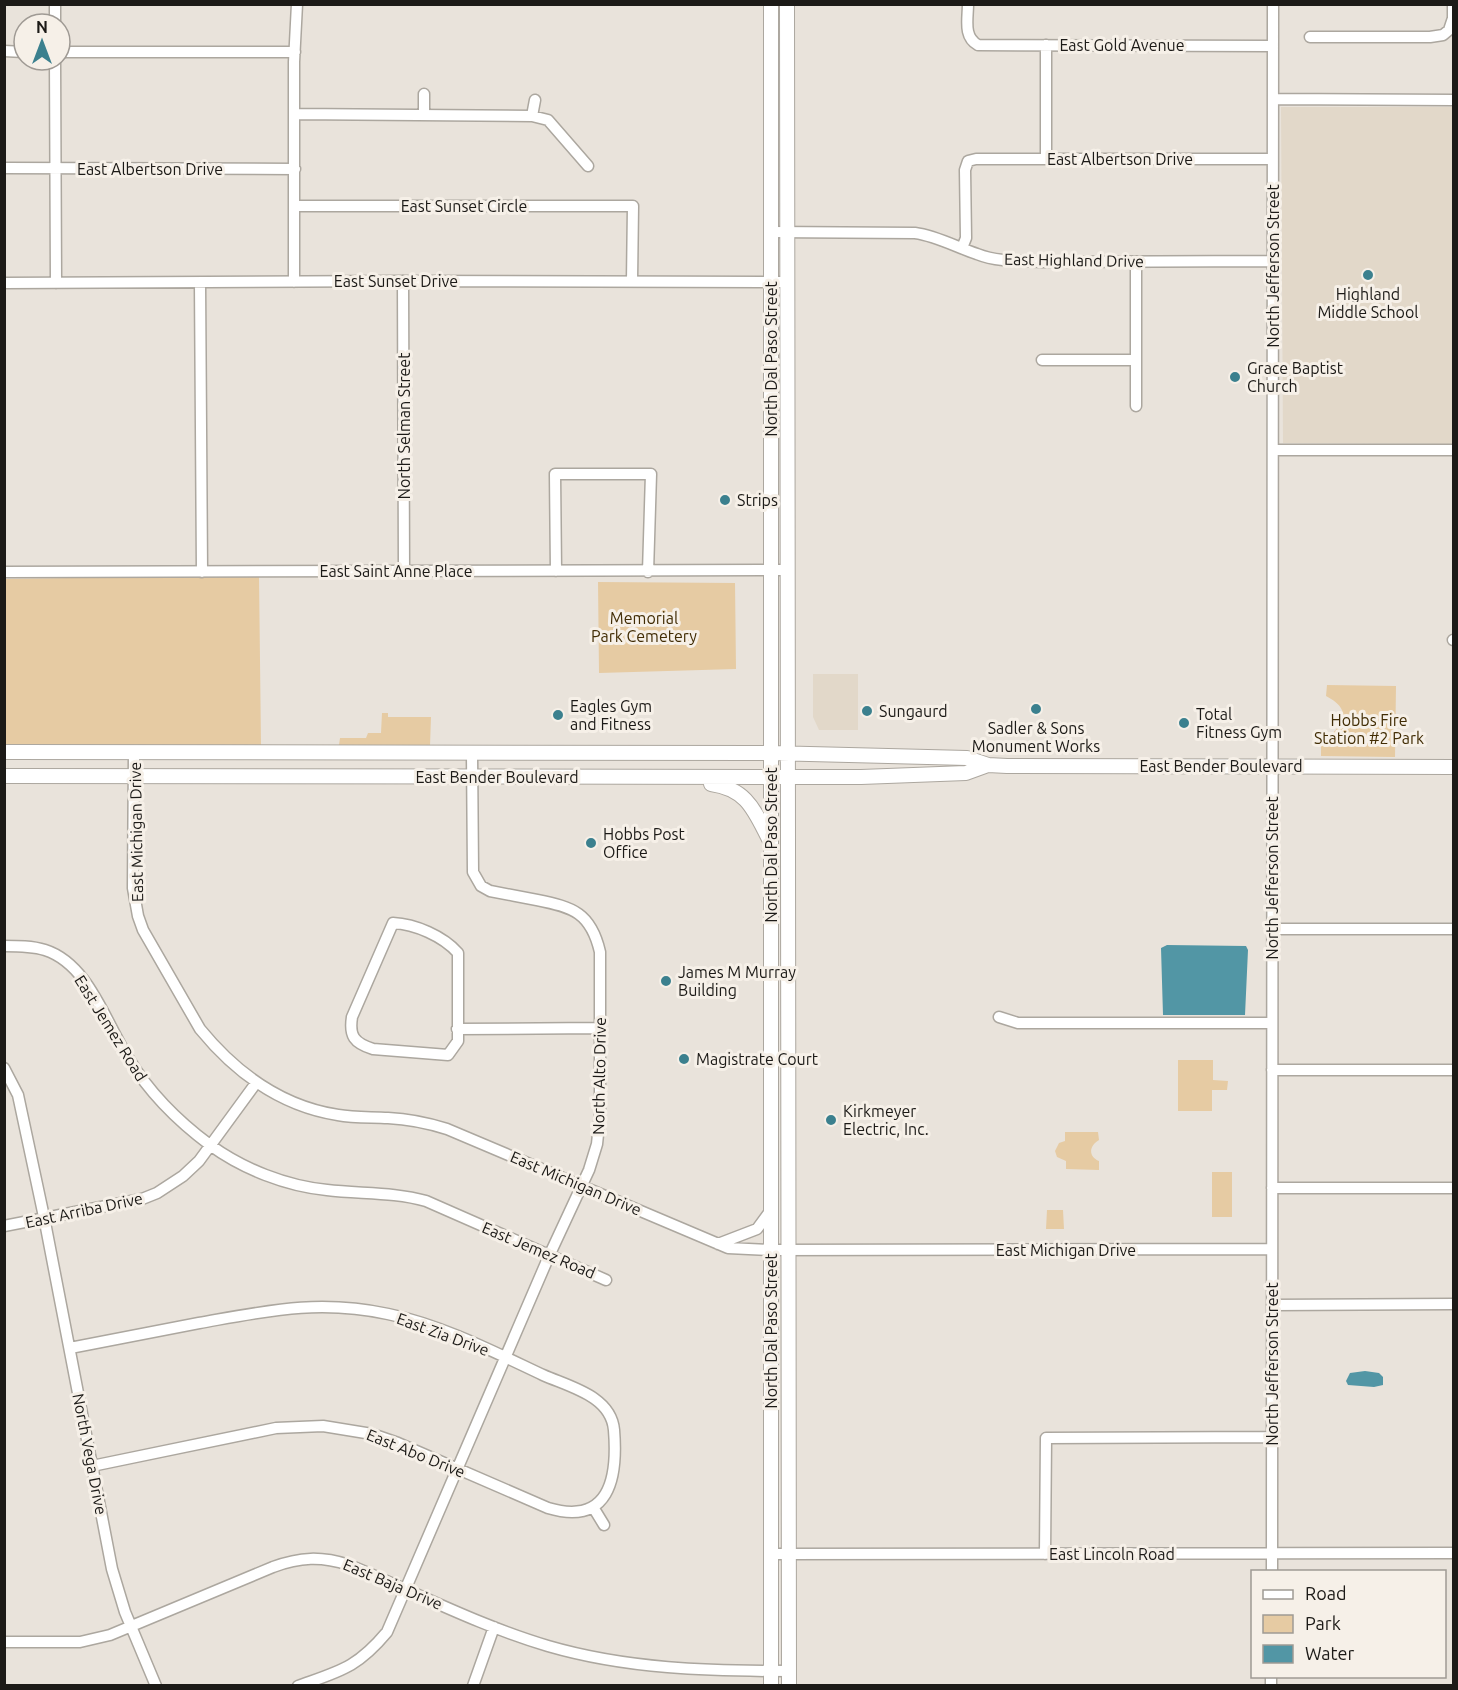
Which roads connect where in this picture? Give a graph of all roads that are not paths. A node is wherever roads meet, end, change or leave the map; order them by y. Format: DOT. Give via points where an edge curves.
graph roads {
  1 [pos="297,4"];
  2 [pos="771,4"];
  3 [pos="787,4"];
  4 [pos="968,4"];
  5 [pos="1273,4"];
  6 [pos="1453,4"];
  7 [pos="1451,32"];
  8 [pos="1310,37"];
  9 [pos="1046,45"];
  10 [pos="1273,46"];
  11 [pos="72,52"];
  12 [pos="296,52"];
  13 [pos="55,72"];
  14 [pos="424,94"];
  15 [pos="1273,99"];
  16 [pos="535,100"];
  17 [pos="1454,100"];
  18 [pos="294,114"];
  19 [pos="424,115"];
  20 [pos="532,116"];
  21 [pos="1046,159"];
  22 [pos="1273,159"];
  23 [pos="588,166"];
  24 [pos="4,168"];
  25 [pos="55,168"];
  26 [pos="295,169"];
  27 [pos="295,206"];
  28 [pos="771,232"];
  29 [pos="787,232"];
  30 [pos="962,248"];
  31 [pos="1273,261"];
  32 [pos="1136,262"];
  33 [pos="403,281"];
  34 [pos="632,281"];
  35 [pos="294,282"];
  36 [pos="771,282"];
  37 [pos="787,282"];
  38 [pos="4,283"];
  39 [pos="56,283"];
  40 [pos="200,283"];
  41 [pos="1042,360"];
  42 [pos="1136,360"];
  43 [pos="1136,406"];
  44 [pos="1273,450"];
  45 [pos="1454,450"];
  46 [pos="771,570"];
  47 [pos="788,570"];
  48 [pos="404,571"];
  49 [pos="556,571"];
  50 [pos="4,572"];
  51 [pos="202,572"];
  52 [pos="648,572"];
  53 [pos="4,752"];
  54 [pos="134,753"];
  55 [pos="472,753"];
  56 [pos="635,753"];
  57 [pos="770,753"];
  58 [pos="788,753"];
  59 [pos="988,765"];
  60 [pos="1272,766"];
  61 [pos="1454,766"];
  62 [pos="4,776"];
  63 [pos="134,776"];
  64 [pos="472,777"];
  65 [pos="771,777"];
  66 [pos="788,777"];
  67 [pos="630,778"];
  68 [pos="695,778"];
  69 [pos="771,844"];
  70 [pos="1272,929"];
  71 [pos="1454,929"];
  72 [pos="4,946"];
  73 [pos="999,1017"];
  74 [pos="1272,1023"];
  75 [pos="600,1028"];
  76 [pos="457,1029"];
  77 [pos="4,1068"];
  78 [pos="1272,1070"];
  79 [pos="1454,1070"];
  80 [pos="256,1083"];
  81 [pos="210,1145"];
  82 [pos="582,1185"];
  83 [pos="1272,1188"];
  84 [pos="1454,1188"];
  85 [pos="771,1210"];
  86 [pos="44,1217"];
  87 [pos="4,1226"];
  88 [pos="717,1244"];
  89 [pos="1272,1249"];
  90 [pos="771,1250"];
  91 [pos="788,1250"];
  92 [pos="549,1256"];
  93 [pos="606,1280"];
  94 [pos="1454,1304"];
  95 [pos="1272,1305"];
  96 [pos="70,1348"];
  97 [pos="505,1357"];
  98 [pos="1272,1437"];
  99 [pos="92,1466"];
  100 [pos="456,1468"];
  101 [pos="593,1507"];
  102 [pos="604,1525"];
  103 [pos="1454,1552"];
  104 [pos="1272,1553"];
  105 [pos="771,1554"];
  106 [pos="789,1554"];
  107 [pos="1045,1554"];
  108 [pos="1272,1570"];
  109 [pos="406,1589"];
  110 [pos="131,1627"];
  111 [pos="494,1627"];
  112 [pos="4,1642"];
  113 [pos="771,1671"];
  114 [pos="789,1671"];
  115 [pos="156,1686"];
  116 [pos="298,1686"];
  117 [pos="473,1686"];
  118 [pos="771,1686"];
  119 [pos="789,1686"];
  1 -- 12 [label="street"];
  2 -- 28 [label="main road, North Dal Paso Street"];
  3 -- 29 [label="main road, North Dal Paso Street"];
  4 -- 9 [label="street, East Gold Avenue" via="971,42"];
  5 -- 10 [label="street, North Jefferson Street"];
  6 -- 7 [label="street"];
  7 -- 8 [label="street" via="1430,37"];
  9 -- 10 [label="street, East Gold Avenue"];
  9 -- 21 [label="street"];
  10 -- 15 [label="street, North Jefferson Street"];
  11 -- 12 [label="street"];
  12 -- 18 [label="street"];
  13 -- 25 [label="street"];
  14 -- 19 [label="street"];
  15 -- 17 [label="street"];
  15 -- 22 [label="street, North Jefferson Street"];
  16 -- 20 [label="street"];
  18 -- 19 [label="street"];
  18 -- 26 [label="street"];
  19 -- 20 [label="street"];
  20 -- 23 [label="street" via="548,120"];
  21 -- 22 [label="street, East Albertson Drive"];
  21 -- 30 [label="street, East Albertson Drive" via="968,161 966,238"];
  22 -- 31 [label="street, North Jefferson Street"];
  24 -- 25 [label="street, East Albertson Drive"];
  25 -- 26 [label="street, East Albertson Drive"];
  25 -- 39 [label="street"];
  26 -- 27 [label="street"];
  27 -- 34 [label="street, East Sunset Circle" via="633,206"];
  27 -- 35 [label="street"];
  28 -- 29 [label="street, East Highland Drive"];
  28 -- 36 [label="main road, North Dal Paso Street"];
  29 -- 30 [label="street, East Highland Drive" via="915,233"];
  29 -- 37 [label="main road, North Dal Paso Street"];
  30 -- 32 [label="street, East Highland Drive" via="978,255 1012,260"];
  31 -- 32 [label="street, East Highland Drive"];
  31 -- 44 [label="street, North Jefferson Street"];
  32 -- 42 [label="street"];
  33 -- 34 [label="street, East Sunset Drive"];
  33 -- 35 [label="street, East Sunset Drive"];
  33 -- 48 [label="street, North Selman Street"];
  34 -- 36 [label="street, East Sunset Drive"];
  35 -- 40 [label="street, East Sunset Drive"];
  36 -- 37 [label="street, East Sunset Drive"];
  36 -- 46 [label="main road, North Dal Paso Street"];
  37 -- 47 [label="main road, North Dal Paso Street"];
  38 -- 39 [label="street, East Sunset Drive"];
  39 -- 40 [label="street, East Sunset Drive"];
  40 -- 51 [label="street"];
  41 -- 42 [label="street"];
  42 -- 43 [label="street"];
  44 -- 45 [label="street"];
  44 -- 60 [label="street, North Jefferson Street"];
  46 -- 47 [label="street, East Saint Anne Place"];
  46 -- 52 [label="street, East Saint Anne Place"];
  46 -- 57 [label="main road, North Dal Paso Street"];
  47 -- 58 [label="main road, North Dal Paso Street"];
  48 -- 49 [label="street, East Saint Anne Place"];
  48 -- 51 [label="street, East Saint Anne Place"];
  49 -- 52 [label="street, East Saint Anne Place"];
  49 -- 52 [label="street" via="555,474 651,474"];
  50 -- 51 [label="street, East Saint Anne Place"];
  53 -- 54 [label="main road, East Bender Boulevard"];
  54 -- 55 [label="main road, East Bender Boulevard"];
  54 -- 63 [label="street, East Michigan Drive"];
  55 -- 56 [label="main road, East Bender Boulevard"];
  55 -- 64 [label="street, North Alto Drive"];
  56 -- 57 [label="main road, East Bender Boulevard"];
  56 -- 67 [label="main road"];
  57 -- 58 [label="main road, East Bender Boulevard"];
  57 -- 65 [label="main road, North Dal Paso Street"];
  58 -- 59 [label="main road, East Bender Boulevard" via="967,758"];
  58 -- 66 [label="main road, North Dal Paso Street"];
  59 -- 60 [label="main road, East Bender Boulevard"];
  59 -- 66 [label="main road, East Bender Boulevard" via="966,774"];
  60 -- 61 [label="main road, East Bender Boulevard"];
  60 -- 70 [label="street, North Jefferson Street"];
  62 -- 63 [label="main road, East Bender Boulevard"];
  63 -- 64 [label="main road, East Bender Boulevard"];
  63 -- 80 [label="street, East Michigan Drive" via="133,888 143,930 200,1029"];
  64 -- 67 [label="main road, East Bender Boulevard"];
  64 -- 75 [label="street, North Alto Drive" via="473,872 481,886 490,891 559,904 576,911 592,928 600,952"];
  65 -- 66 [label="main road, East Bender Boulevard"];
  65 -- 68 [label="main road, East Bender Boulevard"];
  65 -- 69 [label="main road, North Dal Paso Street"];
  66 -- 91 [label="main road, North Dal Paso Street"];
  67 -- 68 [label="main road, East Bender Boulevard"];
  68 -- 69 [label="main road" via="732,789 745,798 758,814"];
  69 -- 85 [label="main road, North Dal Paso Street"];
  70 -- 71 [label="street"];
  70 -- 74 [label="street, North Jefferson Street"];
  72 -- 81 [label="street, East Jemez Road" via="47,951 72,966 93,994 146,1085"];
  73 -- 74 [label="street" via="1018,1023"];
  74 -- 78 [label="street, North Jefferson Street"];
  75 -- 76 [label="street"];
  75 -- 82 [label="street, North Alto Drive" via="599,1132"];
  76 -- 76 [label="street" via="458,1041 448,1055 373,1049 362,1046 352,1036 352,1017 393,923 406,924 438,938 458,953"];
  77 -- 86 [label="street, North Vega Drive" via="18,1095"];
  78 -- 79 [label="street"];
  78 -- 83 [label="street, North Jefferson Street"];
  80 -- 81 [label="street, East Arriba Drive"];
  80 -- 82 [label="street, East Michigan Drive" via="298,1105 337,1115 412,1120 447,1128"];
  81 -- 86 [label="street, East Arriba Drive" via="183,1176 157,1193"];
  81 -- 92 [label="street, East Jemez Road" via="286,1182 426,1201"];
  82 -- 88 [label="street, East Michigan Drive"];
  82 -- 92 [label="street, North Alto Drive"];
  83 -- 84 [label="street"];
  83 -- 89 [label="street, North Jefferson Street"];
  85 -- 88 [label="street" via="757,1229"];
  85 -- 90 [label="main road, North Dal Paso Street"];
  86 -- 87 [label="street, East Arriba Drive"];
  86 -- 96 [label="street, North Vega Drive"];
  88 -- 90 [label="street, East Michigan Drive"];
  89 -- 91 [label="street, East Michigan Drive"];
  89 -- 95 [label="street, North Jefferson Street"];
  90 -- 91 [label="street, East Michigan Drive"];
  90 -- 105 [label="main road, North Dal Paso Street"];
  91 -- 106 [label="main road, North Dal Paso Street"];
  92 -- 93 [label="street, East Jemez Road"];
  92 -- 97 [label="street, North Alto Drive"];
  94 -- 95 [label="street"];
  95 -- 98 [label="street, North Jefferson Street"];
  96 -- 97 [label="street, East Zia Drive" via="253,1312 320,1306 406,1318"];
  96 -- 99 [label="street, North Vega Drive"];
  97 -- 100 [label="street, North Alto Drive"];
  97 -- 101 [label="street, East Zia Drive" via="605,1406 613,1421 615,1463 611,1486"];
  98 -- 104 [label="street, North Jefferson Street"];
  98 -- 107 [label="street" via="1046,1438"];
  99 -- 100 [label="street, East Abo Drive" via="276,1428 323,1426 372,1434"];
  99 -- 110 [label="street, North Vega Drive" via="112,1569"];
  100 -- 101 [label="street, East Abo Drive" via="560,1511 572,1513"];
  100 -- 109 [label="street, North Alto Drive"];
  101 -- 102 [label="street"];
  103 -- 104 [label="street, East Lincoln Road"];
  104 -- 107 [label="street, East Lincoln Road"];
  104 -- 108 [label="street, North Jefferson Street"];
  105 -- 106 [label="street, East Lincoln Road"];
  105 -- 113 [label="main road, North Dal Paso Street"];
  106 -- 107 [label="street, East Lincoln Road"];
  106 -- 114 [label="main road, North Dal Paso Street"];
  109 -- 110 [label="street, East Baja Drive" via="335,1560 304,1558 273,1567"];
  109 -- 111 [label="street, East Baja Drive"];
  109 -- 116 [label="street, North Alto Drive" via="387,1632 361,1660"];
  110 -- 112 [label="street, East Baja Drive" via="80,1642"];
  110 -- 115 [label="street, North Vega Drive"];
  111 -- 113 [label="street, East Baja Drive" via="548,1646 642,1666"];
  111 -- 117 [label="street"];
  113 -- 114 [label="street, East Baja Drive"];
  113 -- 118 [label="main road, North Dal Paso Street"];
  114 -- 119 [label="main road, North Dal Paso Street"];
}
